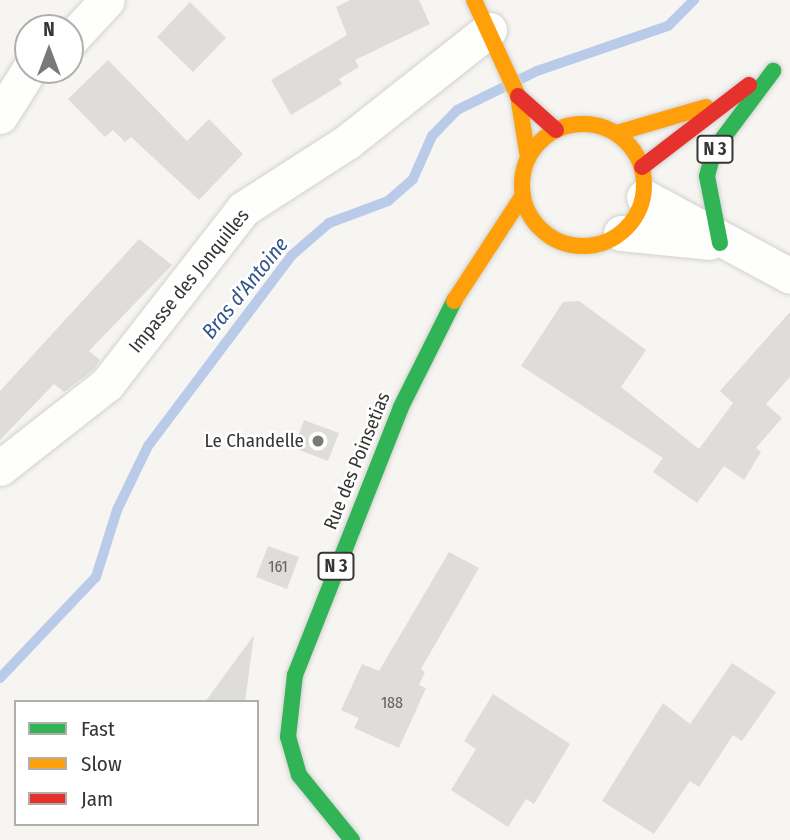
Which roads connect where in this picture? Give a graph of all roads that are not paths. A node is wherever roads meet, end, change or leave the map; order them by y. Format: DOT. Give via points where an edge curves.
graph roads {
  1 [pos="107,0"];
  2 [pos="84,25"];
  3 [pos="488,28"];
  4 [pos="790,61"];
  5 [pos="773,71"];
  6 [pos="20,84"];
  7 [pos="518,96"];
  8 [pos="721,102"];
  9 [pos="0,116"];
  10 [pos="556,130"];
  11 [pos="617,133"];
  12 [pos="528,158"];
  13 [pos="643,182"];
  14 [pos="523,195"];
  15 [pos="621,233"];
  16 [pos="556,239"];
  17 [pos="720,243"];
  18 [pos="533,247"];
  19 [pos="501,262"];
  20 [pos="790,276"];
  21 [pos="460,290"];
  22 [pos="0,468"];
  23 [pos="352,840"];
  1 -- 2 [label="street"];
  3 -- 7 [label="main road"];
  3 -- 22 [label="street, Impasse des Jonquilles" via="347,142 243,209 107,384"];
  4 -- 5 [label="main road, N 3"];
  5 -- 8 [label="main road, N 3"];
  5 -- 17 [label="main road, N 3" via="714,150 707,176"];
  6 -- 9 [label="street"];
  7 -- 10 [label="main road"];
  7 -- 12 [label="main road"];
  8 -- 11 [label="main road, N 3"];
  8 -- 13 [label="main road, N 3"];
  10 -- 11 [label="main road, N 3" via="598,125"];
  10 -- 12 [label="main road"];
  11 -- 13 [label="main road"];
  12 -- 14 [label="main road, N 3"];
  13 -- 15 [label="main road, N 3"];
  13 -- 17 [label="street"];
  14 -- 16 [label="main road" via="529,213"];
  14 -- 21 [label="main road, Rue des Poinsetias / N 3"];
  15 -- 16 [label="main road" via="589,245"];
  15 -- 17 [label="street"];
  16 -- 18 [label="main road"];
  17 -- 20 [label="street"];
  19 -- 21 [label="main road, Rue des Poinsetias / N 3"];
  21 -- 23 [label="main road, Rue des Poinsetias / N 3" via="401,407 295,675 288,737 299,775"];
}
